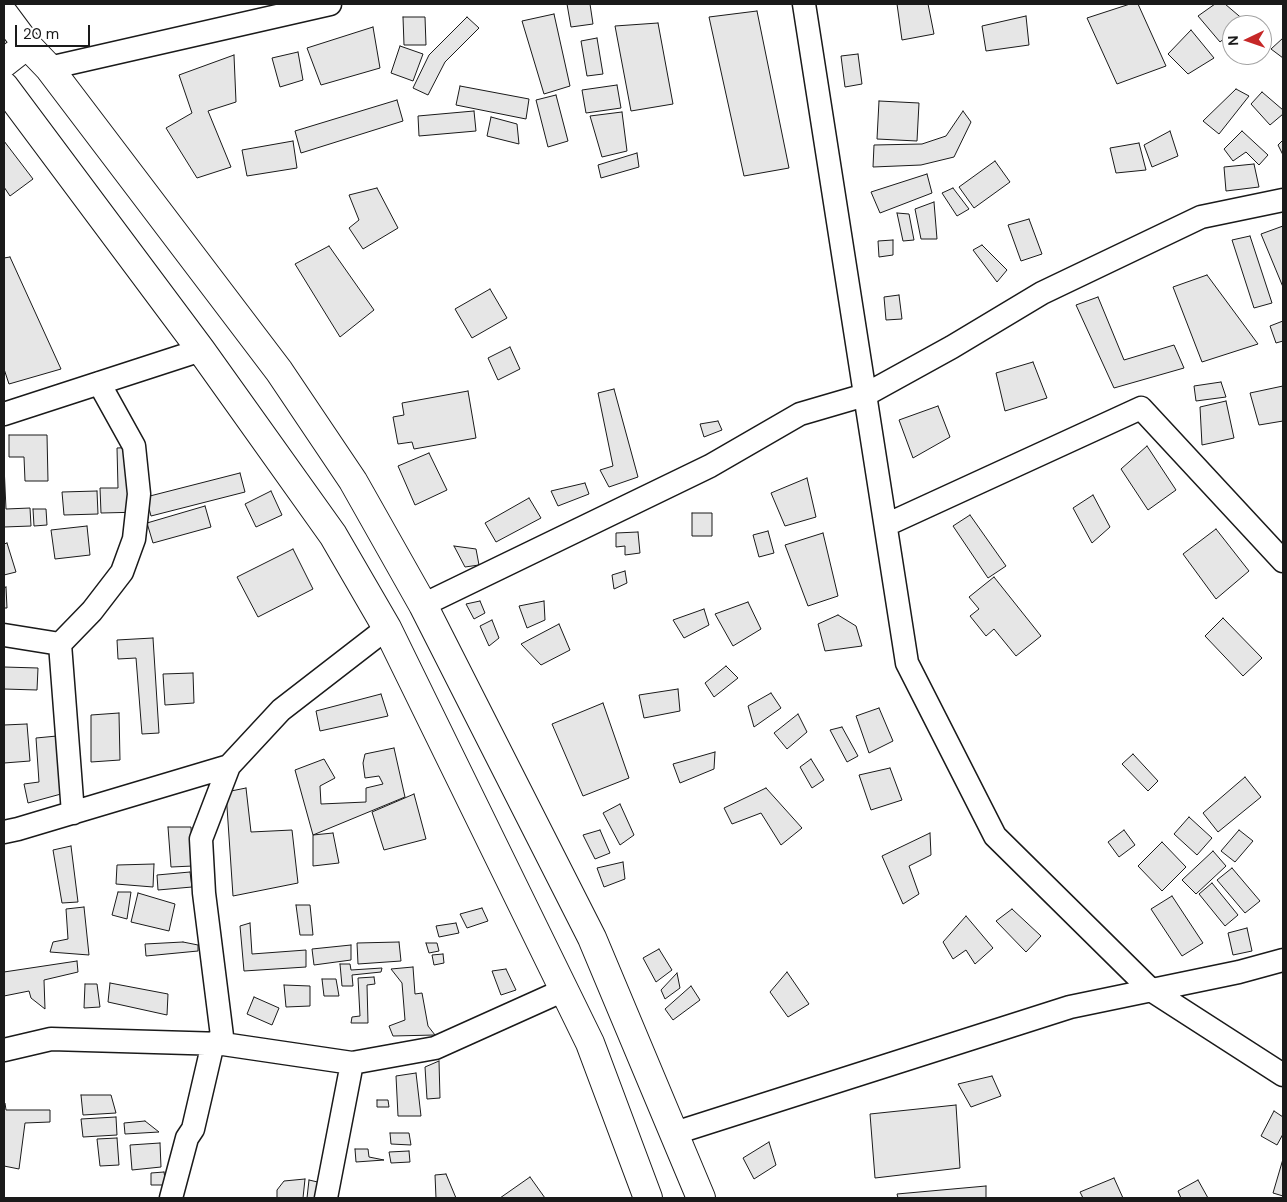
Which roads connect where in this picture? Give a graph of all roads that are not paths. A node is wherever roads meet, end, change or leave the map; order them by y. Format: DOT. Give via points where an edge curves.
graph roads {
  1 [pos="330,4"];
  2 [pos="804,4"];
  3 [pos="5,19"];
  4 [pos="27,45"];
  5 [pos="4,63"];
  6 [pos="49,68"];
  7 [pos="4,86"];
  8 [pos="1283,200"];
  9 [pos="202,350"];
  10 [pos="99,383"];
  11 [pos="865,394"];
  12 [pos="4,414"];
  13 [pos="886,525"];
  14 [pos="1280,555"];
  15 [pos="423,605"];
  16 [pos="387,628"];
  17 [pos="4,635"];
  18 [pos="60,644"];
  19 [pos="229,766"];
  20 [pos="73,813"];
  21 [pos="4,832"];
  22 [pos="1283,960"];
  23 [pos="564,990"];
  24 [pos="1151,990"];
  25 [pos="218,1044"];
  26 [pos="4,1050"];
  27 [pos="352,1063"];
  28 [pos="1283,1076"];
  29 [pos="675,1133"];
  30 [pos="171,1198"];
  31 [pos="326,1198"];
  32 [pos="648,1198"];
  33 [pos="701,1198"];
  1 -- 6 [label="street"];
  2 -- 11 [label="street"];
  3 -- 4 [label="main road"];
  4 -- 5 [label="main road"];
  4 -- 6 [label="main road"];
  6 -- 15 [label="main road" via="279,371 353,481"];
  7 -- 9 [label="main road"];
  8 -- 11 [label="street" via="1201,217 1042,293"];
  9 -- 10 [label="street"];
  9 -- 16 [label="main road" via="333,536"];
  10 -- 12 [label="street"];
  10 -- 18 [label="street" via="134,446 140,494 134,539 122,572 92,611"];
  11 -- 13 [label="street"];
  11 -- 15 [label="street" via="800,414 710,466"];
  13 -- 14 [label="street" via="1141,408"];
  13 -- 24 [label="street" via="907,663 994,836"];
  15 -- 29 [label="main road" via="592,938"];
  16 -- 19 [label="street" via="281,710"];
  16 -- 23 [label="main road"];
  17 -- 18 [label="street"];
  18 -- 20 [label="street"];
  19 -- 20 [label="street"];
  19 -- 25 [label="street" via="201,839"];
  20 -- 21 [label="street"];
  22 -- 24 [label="street"];
  23 -- 27 [label="street" via="435,1048"];
  23 -- 32 [label="main road" via="590,1043"];
  24 -- 28 [label="street"];
  24 -- 29 [label="street" via="1061,1010"];
  25 -- 26 [label="street" via="51,1040"];
  25 -- 27 [label="street"];
  25 -- 30 [label="street"];
  27 -- 31 [label="street"];
  29 -- 33 [label="main road"];
}
